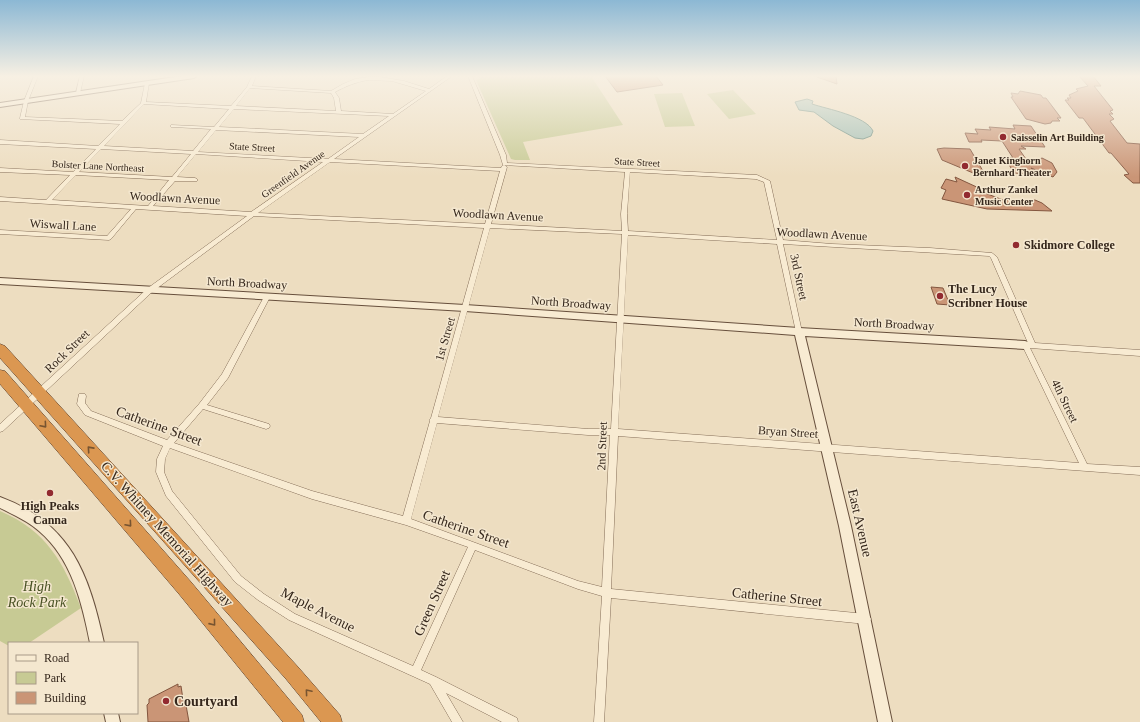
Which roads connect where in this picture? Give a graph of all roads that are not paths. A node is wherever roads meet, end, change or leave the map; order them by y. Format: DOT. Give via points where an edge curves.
graph roads {
  1 [pos="24,110"];
  2 [pos="137,110"];
  3 [pos="231,110"];
  4 [pos="290,110"];
  5 [pos="401,110"];
  6 [pos="484,110"];
  7 [pos="339,112"];
  8 [pos="393,115"];
  9 [pos="124,123"];
  10 [pos="173,126"];
  11 [pos="215,128"];
  12 [pos="364,136"];
  13 [pos="0,142"];
  14 [pos="99,148"];
  15 [pos="195,153"];
  16 [pos="329,160"];
  17 [pos="504,167"];
  18 [pos="0,170"];
  19 [pos="628,170"];
  20 [pos="73,174"];
  21 [pos="174,179"];
  22 [pos="195,180"];
  23 [pos="767,181"];
  24 [pos="0,199"];
  25 [pos="47,202"];
  26 [pos="135,207"];
  27 [pos="149,208"];
  28 [pos="252,214"];
  29 [pos="488,225"];
  30 [pos="0,232"];
  31 [pos="625,233"];
  32 [pos="780,243"];
  33 [pos="994,258"];
  34 [pos="0,282"];
  35 [pos="150,290"];
  36 [pos="267,297"];
  37 [pos="465,308"];
  38 [pos="620,319"];
  39 [pos="799,332"];
  40 [pos="1029,345"];
  41 [pos="0,349"];
  42 [pos="1140,353"];
  43 [pos="0,375"];
  44 [pos="40,392"];
  45 [pos="82,396"];
  46 [pos="26,405"];
  47 [pos="202,406"];
  48 [pos="433,420"];
  49 [pos="266,426"];
  50 [pos="0,429"];
  51 [pos="614,432"];
  52 [pos="168,444"];
  53 [pos="826,447"];
  54 [pos="1084,466"];
  55 [pos="1140,471"];
  56 [pos="0,502"];
  57 [pos="406,522"];
  58 [pos="473,545"];
  59 [pos="607,593"];
  60 [pos="866,619"];
  61 [pos="97,642"];
  62 [pos="415,672"];
  63 [pos="432,680"];
  64 [pos="295,722"];
  65 [pos="333,722"];
  66 [pos="458,722"];
  67 [pos="513,722"];
  68 [pos="599,722"];
  69 [pos="885,722"];
  1 -- 9 [label="street" via="22,118"];
  2 -- 9 [label="street"];
  3 -- 11 [label="street"];
  4 -- 7 [label="street"];
  5 -- 8 [label="street, Greenfield Avenue"];
  6 -- 17 [label="street" via="503,155"];
  7 -- 8 [label="street"];
  8 -- 12 [label="street, Greenfield Avenue"];
  9 -- 14 [label="street"];
  10 -- 11 [label="street"];
  11 -- 12 [label="street"];
  11 -- 15 [label="street"];
  12 -- 16 [label="street, Greenfield Avenue"];
  13 -- 14 [label="street, State Street"];
  14 -- 15 [label="street, State Street"];
  14 -- 20 [label="street"];
  15 -- 16 [label="street, State Street"];
  15 -- 21 [label="street"];
  16 -- 17 [label="street, State Street"];
  16 -- 28 [label="street, Greenfield Avenue"];
  17 -- 19 [label="street, State Street"];
  17 -- 29 [label="street, 1st Street"];
  18 -- 20 [label="street, Bolster Lane Northeast"];
  19 -- 23 [label="street, State Street" via="757,177"];
  19 -- 31 [label="street, 2nd Street"];
  20 -- 21 [label="street, Bolster Lane Northeast"];
  20 -- 25 [label="street"];
  21 -- 22 [label="street, Bolster Lane Northeast"];
  21 -- 27 [label="street"];
  23 -- 32 [label="street, 3rd Street"];
  24 -- 25 [label="street, Woodlawn Avenue"];
  25 -- 26 [label="street, Woodlawn Avenue"];
  26 -- 27 [label="street, Woodlawn Avenue"];
  26 -- 30 [label="street, Wiswall Lane" via="109,238"];
  27 -- 28 [label="street, Woodlawn Avenue"];
  28 -- 29 [label="street, Woodlawn Avenue"];
  28 -- 35 [label="street, Greenfield Avenue"];
  29 -- 31 [label="street, Woodlawn Avenue"];
  29 -- 37 [label="street, 1st Street"];
  31 -- 32 [label="street, Woodlawn Avenue"];
  31 -- 38 [label="street, 2nd Street"];
  32 -- 33 [label="street, Woodlawn Avenue" via="938,250 990,254"];
  32 -- 39 [label="street, 3rd Street"];
  33 -- 40 [label="street, 4th Street"];
  34 -- 35 [label="street, North Broadway"];
  35 -- 36 [label="street, North Broadway"];
  35 -- 44 [label="street, Rock Street"];
  36 -- 37 [label="street, North Broadway"];
  36 -- 47 [label="street" via="225,376"];
  37 -- 38 [label="street, North Broadway"];
  37 -- 48 [label="street, 1st Street"];
  38 -- 39 [label="street, North Broadway"];
  38 -- 51 [label="street, 2nd Street"];
  39 -- 40 [label="street, North Broadway"];
  39 -- 53 [label="street, East Avenue"];
  40 -- 42 [label="street, North Broadway"];
  40 -- 54 [label="street, 4th Street"];
  41 -- 44 [label="highway, C.V. Whitney Memorial Highway"];
  43 -- 46 [label="highway, C.V. Whitney Memorial Highway"];
  44 -- 46 [label="street, Rock Street"];
  65 -- 44 [label="highway, C.V. Whitney Memorial Highway, one-way" via="287,667"];
  45 -- 52 [label="street, Catherine Street" via="81,404 88,413"];
  46 -- 50 [label="street, Rock Street"];
  46 -- 64 [label="highway, C.V. Whitney Memorial Highway, one-way" via="185,588"];
  47 -- 49 [label="street"];
  47 -- 52 [label="street"];
  48 -- 51 [label="street, Bryan Street"];
  48 -- 57 [label="street, 1st Street"];
  51 -- 53 [label="street, Bryan Street"];
  51 -- 59 [label="street, 2nd Street"];
  52 -- 57 [label="street, Catherine Street" via="312,495"];
  52 -- 62 [label="street, Maple Avenue" via="161,459 160,472 166,487 238,579 292,617"];
  53 -- 54 [label="street, Bryan Street"];
  53 -- 60 [label="street, East Avenue"];
  54 -- 55 [label="street, Bryan Street"];
  56 -- 61 [label="street" via="28,516 50,532 70,558 84,590"];
  57 -- 58 [label="street, Catherine Street"];
  58 -- 59 [label="street, Catherine Street" via="578,585"];
  58 -- 62 [label="street, Green Street"];
  59 -- 60 [label="street, Catherine Street"];
  59 -- 68 [label="street, 2nd Street"];
  60 -- 69 [label="street, East Avenue"];
  62 -- 63 [label="street, Maple Avenue"];
  63 -- 66 [label="street"];
  63 -- 67 [label="street, Maple Avenue"];
}
